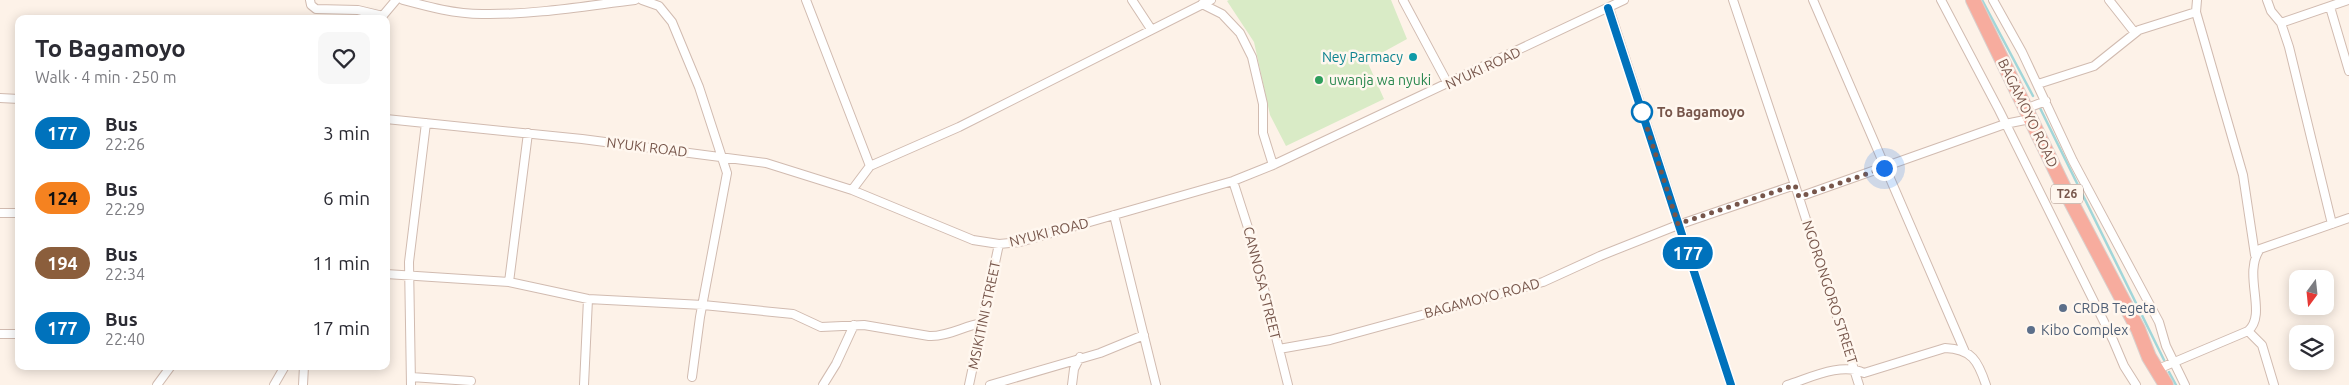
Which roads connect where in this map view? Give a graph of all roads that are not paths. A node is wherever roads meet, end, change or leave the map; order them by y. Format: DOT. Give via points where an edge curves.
graph roads {
  1 [pos="310,0"];
  2 [pos="396,0"];
  3 [pos="403,0"];
  4 [pos="635,0"];
  5 [pos="642,0"];
  6 [pos="806,0"];
  7 [pos="1132,0"];
  8 [pos="1211,0"];
  9 [pos="1403,0"];
  10 [pos="1624,0"];
  11 [pos="1733,0"];
  12 [pos="1814,0"];
  13 [pos="1941,0"];
  14 [pos="1973,0"];
  15 [pos="1993,0"];
  16 [pos="2109,0"];
  17 [pos="2197,0"];
  18 [pos="2267,0"];
  19 [pos="2348,0"];
  20 [pos="659,3"];
  21 [pos="1202,4"];
  22 [pos="2330,7"];
  23 [pos="1608,8"];
  24 [pos="2196,12"];
  25 [pos="374,15"];
  26 [pos="383,15"];
  27 [pos="2281,24"];
  28 [pos="1151,29"];
  29 [pos="2135,33"];
  30 [pos="2349,71"];
  31 [pos="1448,84"];
  32 [pos="2038,84"];
  33 [pos="0,98"];
  34 [pos="15,99"];
  35 [pos="2046,100"];
  36 [pos="2028,114"];
  37 [pos="390,119"];
  38 [pos="426,123"];
  39 [pos="2005,124"];
  40 [pos="528,134"];
  41 [pos="723,156"];
  42 [pos="1273,165"];
  43 [pos="870,166"];
  44 [pos="1884,168"];
  45 [pos="1233,181"];
  46 [pos="1795,185"];
  47 [pos="852,190"];
  48 [pos="1799,197"];
  49 [pos="0,213"];
  50 [pos="15,213"];
  51 [pos="1114,215"];
  52 [pos="2349,218"];
  53 [pos="1678,224"];
  54 [pos="2332,224"];
  55 [pos="999,244"];
  56 [pos="2255,255"];
  57 [pos="390,274"];
  58 [pos="410,277"];
  59 [pos="509,282"];
  60 [pos="588,299"];
  61 [pos="703,305"];
  62 [pos="982,323"];
  63 [pos="854,325"];
  64 [pos="2248,331"];
  65 [pos="0,334"];
  66 [pos="15,334"];
  67 [pos="1144,335"];
  68 [pos="1279,349"];
  69 [pos="1965,352"];
  70 [pos="1080,357"];
  71 [pos="2173,362"];
  72 [pos="1855,368"];
  73 [pos="2158,369"];
  74 [pos="168,370"];
  75 [pos="283,370"];
  76 [pos="304,370"];
  77 [pos="692,377"];
  78 [pos="411,381"];
  79 [pos="471,381"];
  80 [pos="157,385"];
  81 [pos="274,385"];
  82 [pos="303,385"];
  83 [pos="584,385"];
  84 [pos="823,385"];
  85 [pos="969,385"];
  86 [pos="990,385"];
  87 [pos="1072,385"];
  88 [pos="1156,385"];
  89 [pos="1288,385"];
  90 [pos="1731,385"];
  91 [pos="1787,385"];
  92 [pos="1859,385"];
  93 [pos="1986,385"];
  94 [pos="2136,385"];
  95 [pos="2166,385"];
  96 [pos="2185,385"];
  97 [pos="2274,385"];
  1 -- 25 [label="street" via="316,9 358,10"];
  2 -- 26 [label="street"];
  3 -- 4 [label="street" via="437,9 482,14"];
  5 -- 20 [label="street"];
  6 -- 43 [label="street"];
  7 -- 28 [label="street"];
  8 -- 21 [label="street"];
  9 -- 31 [label="street"];
  10 -- 23 [label="street, NYUKI ROAD"];
  11 -- 46 [label="street, NGORONGORO STREET"];
  12 -- 44 [label="street"];
  13 -- 39 [label="street"];
  14 -- 36 [label="highway, BAGAMOYO ROAD / T26"];
  15 -- 32 [label="street"];
  16 -- 29 [label="street"];
  17 -- 24 [label="street"];
  18 -- 27 [label="street"];
  19 -- 22 [label="street"];
  20 -- 41 [label="street" via="672,22"];
  21 -- 28 [label="street"];
  21 -- 42 [label="street" via="1222,14 1234,26 1252,57 1263,104 1263,133"];
  22 -- 27 [label="street"];
  22 -- 30 [label="street"];
  23 -- 31 [label="street, NYUKI ROAD"];
  23 -- 53 [label="street"];
  24 -- 29 [label="street"];
  24 -- 56 [label="street" via="2243,175"];
  27 -- 54 [label="street"];
  28 -- 43 [label="street" via="959,127"];
  29 -- 32 [label="street" via="2094,66"];
  31 -- 42 [label="street, NYUKI ROAD"];
  32 -- 35 [label="street"];
  33 -- 34 [label="street"];
  35 -- 36 [label="street"];
  35 -- 71 [label="street" via="2158,322"];
  36 -- 39 [label="street"];
  36 -- 73 [label="highway, BAGAMOYO ROAD / T26" via="2138,329 2149,357"];
  37 -- 38 [label="street, NYUKI ROAD"];
  38 -- 40 [label="street, NYUKI ROAD"];
  38 -- 58 [label="street" via="409,262"];
  39 -- 44 [label="street"];
  39 -- 94 [label="street"];
  40 -- 41 [label="street, NYUKI ROAD"];
  40 -- 59 [label="street"];
  41 -- 47 [label="street, NYUKI ROAD" via="766,163"];
  41 -- 61 [label="street" via="727,173"];
  42 -- 45 [label="street, NYUKI ROAD"];
  43 -- 47 [label="street"];
  44 -- 48 [label="street"];
  44 -- 69 [label="street"];
  45 -- 51 [label="street, NYUKI ROAD"];
  45 -- 68 [label="street, CANNOSA STREET" via="1251,237"];
  46 -- 48 [label="street, NGORONGORO STREET"];
  46 -- 53 [label="street, BAGAMOYO ROAD"];
  47 -- 55 [label="street, NYUKI ROAD" via="956,235"];
  48 -- 72 [label="street, NGORONGORO STREET"];
  49 -- 50 [label="street"];
  51 -- 55 [label="street, NYUKI ROAD" via="1020,242"];
  51 -- 67 [label="street"];
  52 -- 54 [label="street"];
  53 -- 68 [label="street, BAGAMOYO ROAD" via="1543,282 1330,340"];
  53 -- 90 [label="street"];
  54 -- 56 [label="street" via="2268,245"];
  55 -- 62 [label="street, MSIKITINI STREET"];
  56 -- 64 [label="street" via="2253,285 2257,317"];
  57 -- 58 [label="street"];
  58 -- 59 [label="street"];
  58 -- 78 [label="street"];
  59 -- 60 [label="street"];
  60 -- 61 [label="street"];
  60 -- 83 [label="street"];
  61 -- 63 [label="street" via="793,314 820,326"];
  61 -- 77 [label="street"];
  62 -- 63 [label="street" via="963,326 938,337"];
  62 -- 85 [label="street, MSIKITINI STREET"];
  63 -- 84 [label="street"];
  64 -- 71 [label="street"];
  64 -- 97 [label="street" via="2262,345"];
  65 -- 66 [label="street"];
  67 -- 70 [label="street" via="1100,353"];
  67 -- 88 [label="street"];
  68 -- 89 [label="street, CANNOSA STREET"];
  69 -- 72 [label="street" via="1945,348 1864,373"];
  69 -- 93 [label="street" via="1980,365"];
  70 -- 86 [label="street"];
  70 -- 87 [label="street"];
  71 -- 73 [label="street"];
  71 -- 96 [label="street"];
  72 -- 91 [label="street" via="1840,369"];
  72 -- 92 [label="street, NGORONGORO STREET"];
  73 -- 95 [label="highway, BAGAMOYO ROAD / T26"];
  74 -- 80 [label="street"];
  75 -- 81 [label="street"];
  76 -- 82 [label="street"];
  78 -- 79 [label="street"];
}
